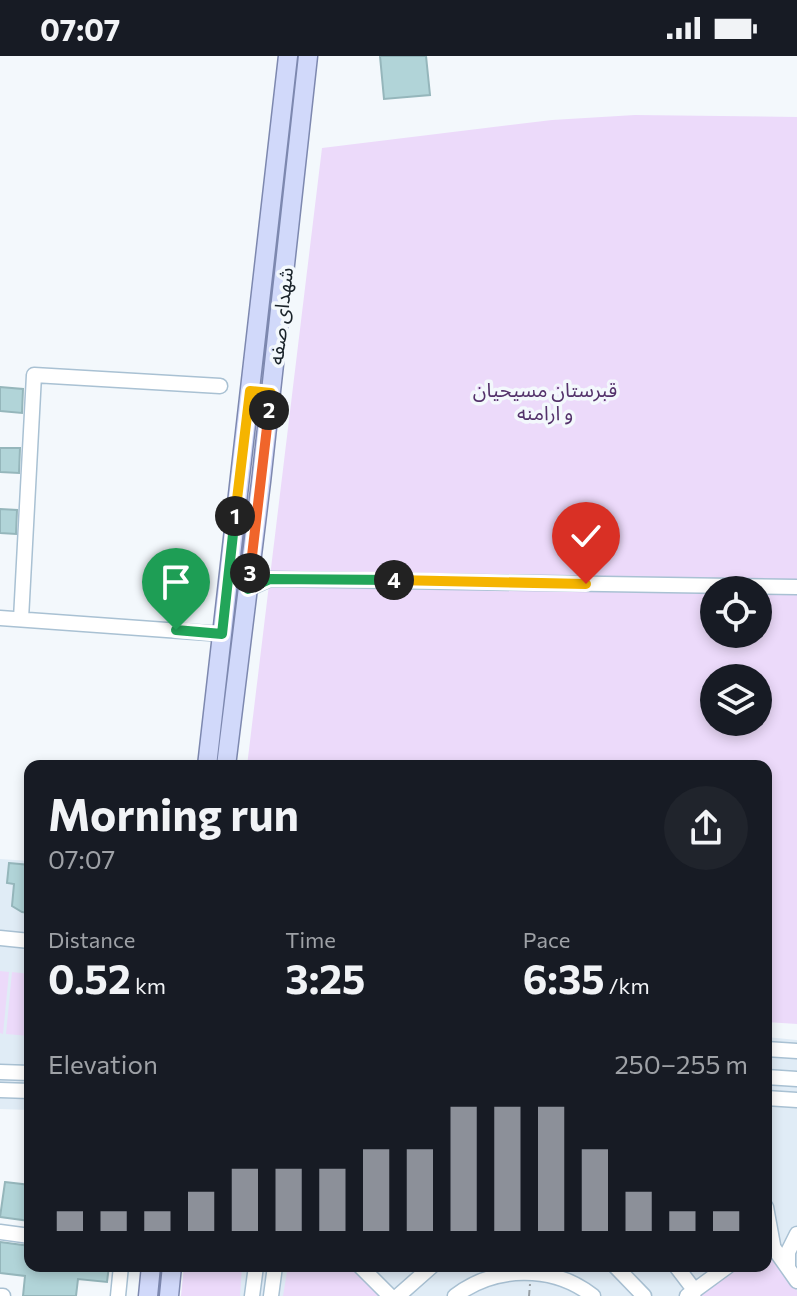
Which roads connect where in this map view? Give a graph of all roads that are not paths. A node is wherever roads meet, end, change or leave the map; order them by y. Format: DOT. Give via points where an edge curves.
graph roads {
  1 [pos="288,56"];
  2 [pos="308,56"];
  3 [pos="220,386"];
  4 [pos="250,391"];
  5 [pos="271,393"];
  6 [pos="252,555"];
  7 [pos="797,580"];
  8 [pos="797,587"];
  9 [pos="248,589"];
  10 [pos="0,618"];
  11 [pos="21,619"];
  12 [pos="222,634"];
  13 [pos="208,760"];
  14 [pos="227,760"];
  15 [pos="0,938"];
  16 [pos="24,940"];
  17 [pos="772,1049"];
  18 [pos="797,1051"];
  19 [pos="0,1072"];
  20 [pos="24,1073"];
  21 [pos="772,1077"];
  22 [pos="797,1079"];
  23 [pos="0,1090"];
  24 [pos="24,1091"];
  25 [pos="772,1098"];
  26 [pos="797,1100"];
  27 [pos="0,1232"];
  28 [pos="797,1234"];
  29 [pos="24,1235"];
  30 [pos="772,1248"];
  31 [pos="788,1267"];
  32 [pos="120,1272"];
  33 [pos="150,1272"];
  34 [pos="171,1272"];
  35 [pos="255,1272"];
  36 [pos="274,1272"];
  37 [pos="368,1272"];
  38 [pos="425,1272"];
  39 [pos="512,1272"];
  40 [pos="540,1272"];
  41 [pos="621,1272"];
  42 [pos="679,1272"];
  43 [pos="720,1272"];
  44 [pos="797,1281"];
  45 [pos="691,1293"];
  46 [pos="118,1296"];
  47 [pos="148,1296"];
  48 [pos="169,1296"];
  49 [pos="252,1296"];
  50 [pos="271,1296"];
  51 [pos="390,1296"];
  52 [pos="398,1296"];
  53 [pos="455,1296"];
  54 [pos="593,1296"];
  55 [pos="644,1296"];
  1 -- 4 [label="main road, شهدای صفه"];
  2 -- 5 [label="main road, شهدای صفه"];
  3 -- 11 [label="lane" via="34,375"];
  4 -- 5 [label="main road"];
  4 -- 12 [label="main road, شهدای صفه"];
  5 -- 6 [label="main road, شهدای صفه"];
  6 -- 7 [label="lane" via="270,571 285,572"];
  6 -- 9 [label="main road, شهدای صفه"];
  8 -- 9 [label="lane" via="270,579"];
  9 -- 14 [label="main road, شهدای صفه"];
  10 -- 11 [label="lane"];
  11 -- 12 [label="lane"];
  12 -- 13 [label="main road, شهدای صفه"];
  15 -- 16 [label="lane"];
  17 -- 18 [label="lane"];
  19 -- 20 [label="lane"];
  21 -- 22 [label="lane"];
  23 -- 24 [label="lane"];
  25 -- 26 [label="lane"];
  27 -- 29 [label="lane"];
  28 -- 31 [label="lane"];
  30 -- 31 [label="lane"];
  31 -- 44 [label="lane"];
  32 -- 46 [label="lane"];
  33 -- 47 [label="main road"];
  34 -- 48 [label="main road"];
  35 -- 49 [label="lane"];
  36 -- 50 [label="lane"];
  37 -- 51 [label="lane"];
  38 -- 52 [label="lane"];
  39 -- 53 [label="lane" via="471,1284"];
  40 -- 54 [label="lane"];
  41 -- 55 [label="lane"];
  42 -- 45 [label="lane"];
  43 -- 45 [label="lane"];
}
